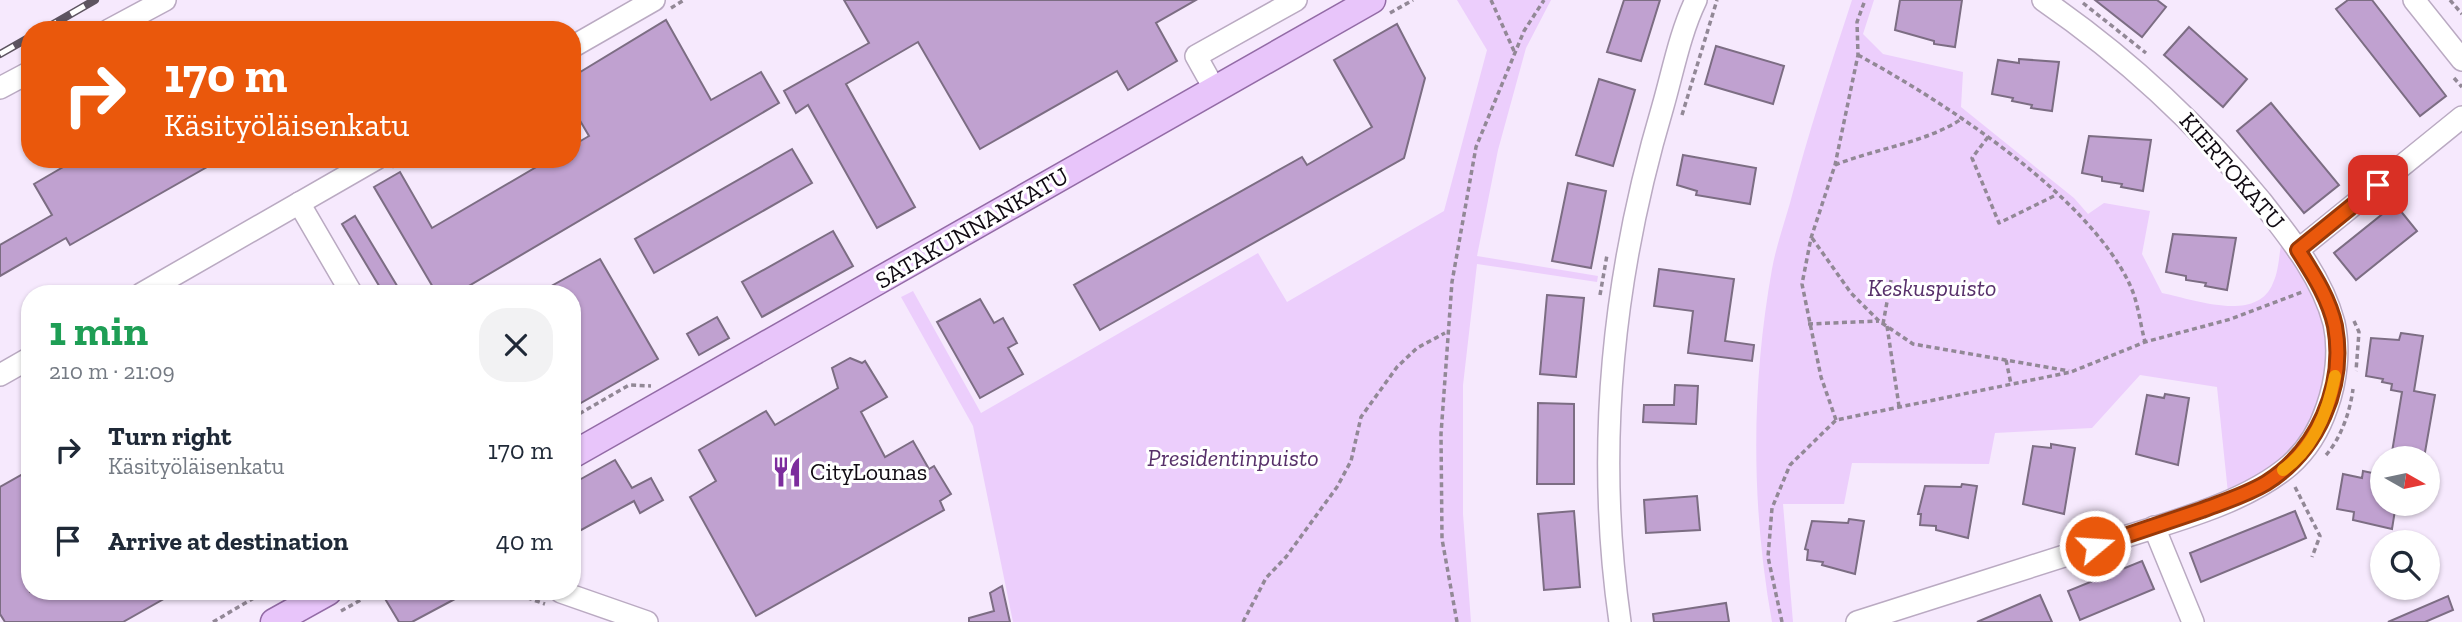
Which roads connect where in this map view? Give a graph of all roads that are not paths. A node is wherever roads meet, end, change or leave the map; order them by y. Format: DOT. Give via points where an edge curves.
graph roads {
  1 [pos="165,0"];
  2 [pos="654,0"];
  3 [pos="1296,0"];
  4 [pos="1372,0"];
  5 [pos="2043,0"];
  6 [pos="2414,0"];
  7 [pos="1692,4"];
  8 [pos="126,21"];
  9 [pos="581,42"];
  10 [pos="2462,60"];
  11 [pos="21,77"];
  12 [pos="0,88"];
  13 [pos="1215,90"];
  14 [pos="2462,117"];
  15 [pos="360,168"];
  16 [pos="299,203"];
  17 [pos="2298,250"];
  18 [pos="157,285"];
  19 [pos="347,285"];
  20 [pos="21,363"];
  21 [pos="0,375"];
  22 [pos="581,450"];
  23 [pos="2154,527"];
  24 [pos="581,599"];
  25 [pos="330,604"];
  26 [pos="274,622"];
  27 [pos="647,622"];
  28 [pos="1620,622"];
  29 [pos="1857,622"];
  30 [pos="2193,622"];
  1 -- 8 [label="street"];
  2 -- 9 [label="street"];
  3 -- 13 [label="street" via="1196,56"];
  4 -- 13 [label="main road, SATAKUNNANKATU"];
  5 -- 17 [label="street, KIERTOKATU" via="2115,52 2177,108 2221,153"];
  6 -- 10 [label="street"];
  7 -- 28 [label="street" via="1632,224 1616,329 1609,467"];
  11 -- 12 [label="street"];
  13 -- 22 [label="main road, SATAKUNNANKATU"];
  14 -- 17 [label="street"];
  15 -- 16 [label="street"];
  16 -- 18 [label="street"];
  16 -- 19 [label="street"];
  17 -- 23 [label="street, KIERTOKATU" via="2320,284 2334,326 2335,372 2322,421 2292,464 2266,483"];
  20 -- 21 [label="street"];
  23 -- 29 [label="street, KIERTOKATU"];
  23 -- 30 [label="street"];
  24 -- 27 [label="street"];
  25 -- 26 [label="main road"];
}
